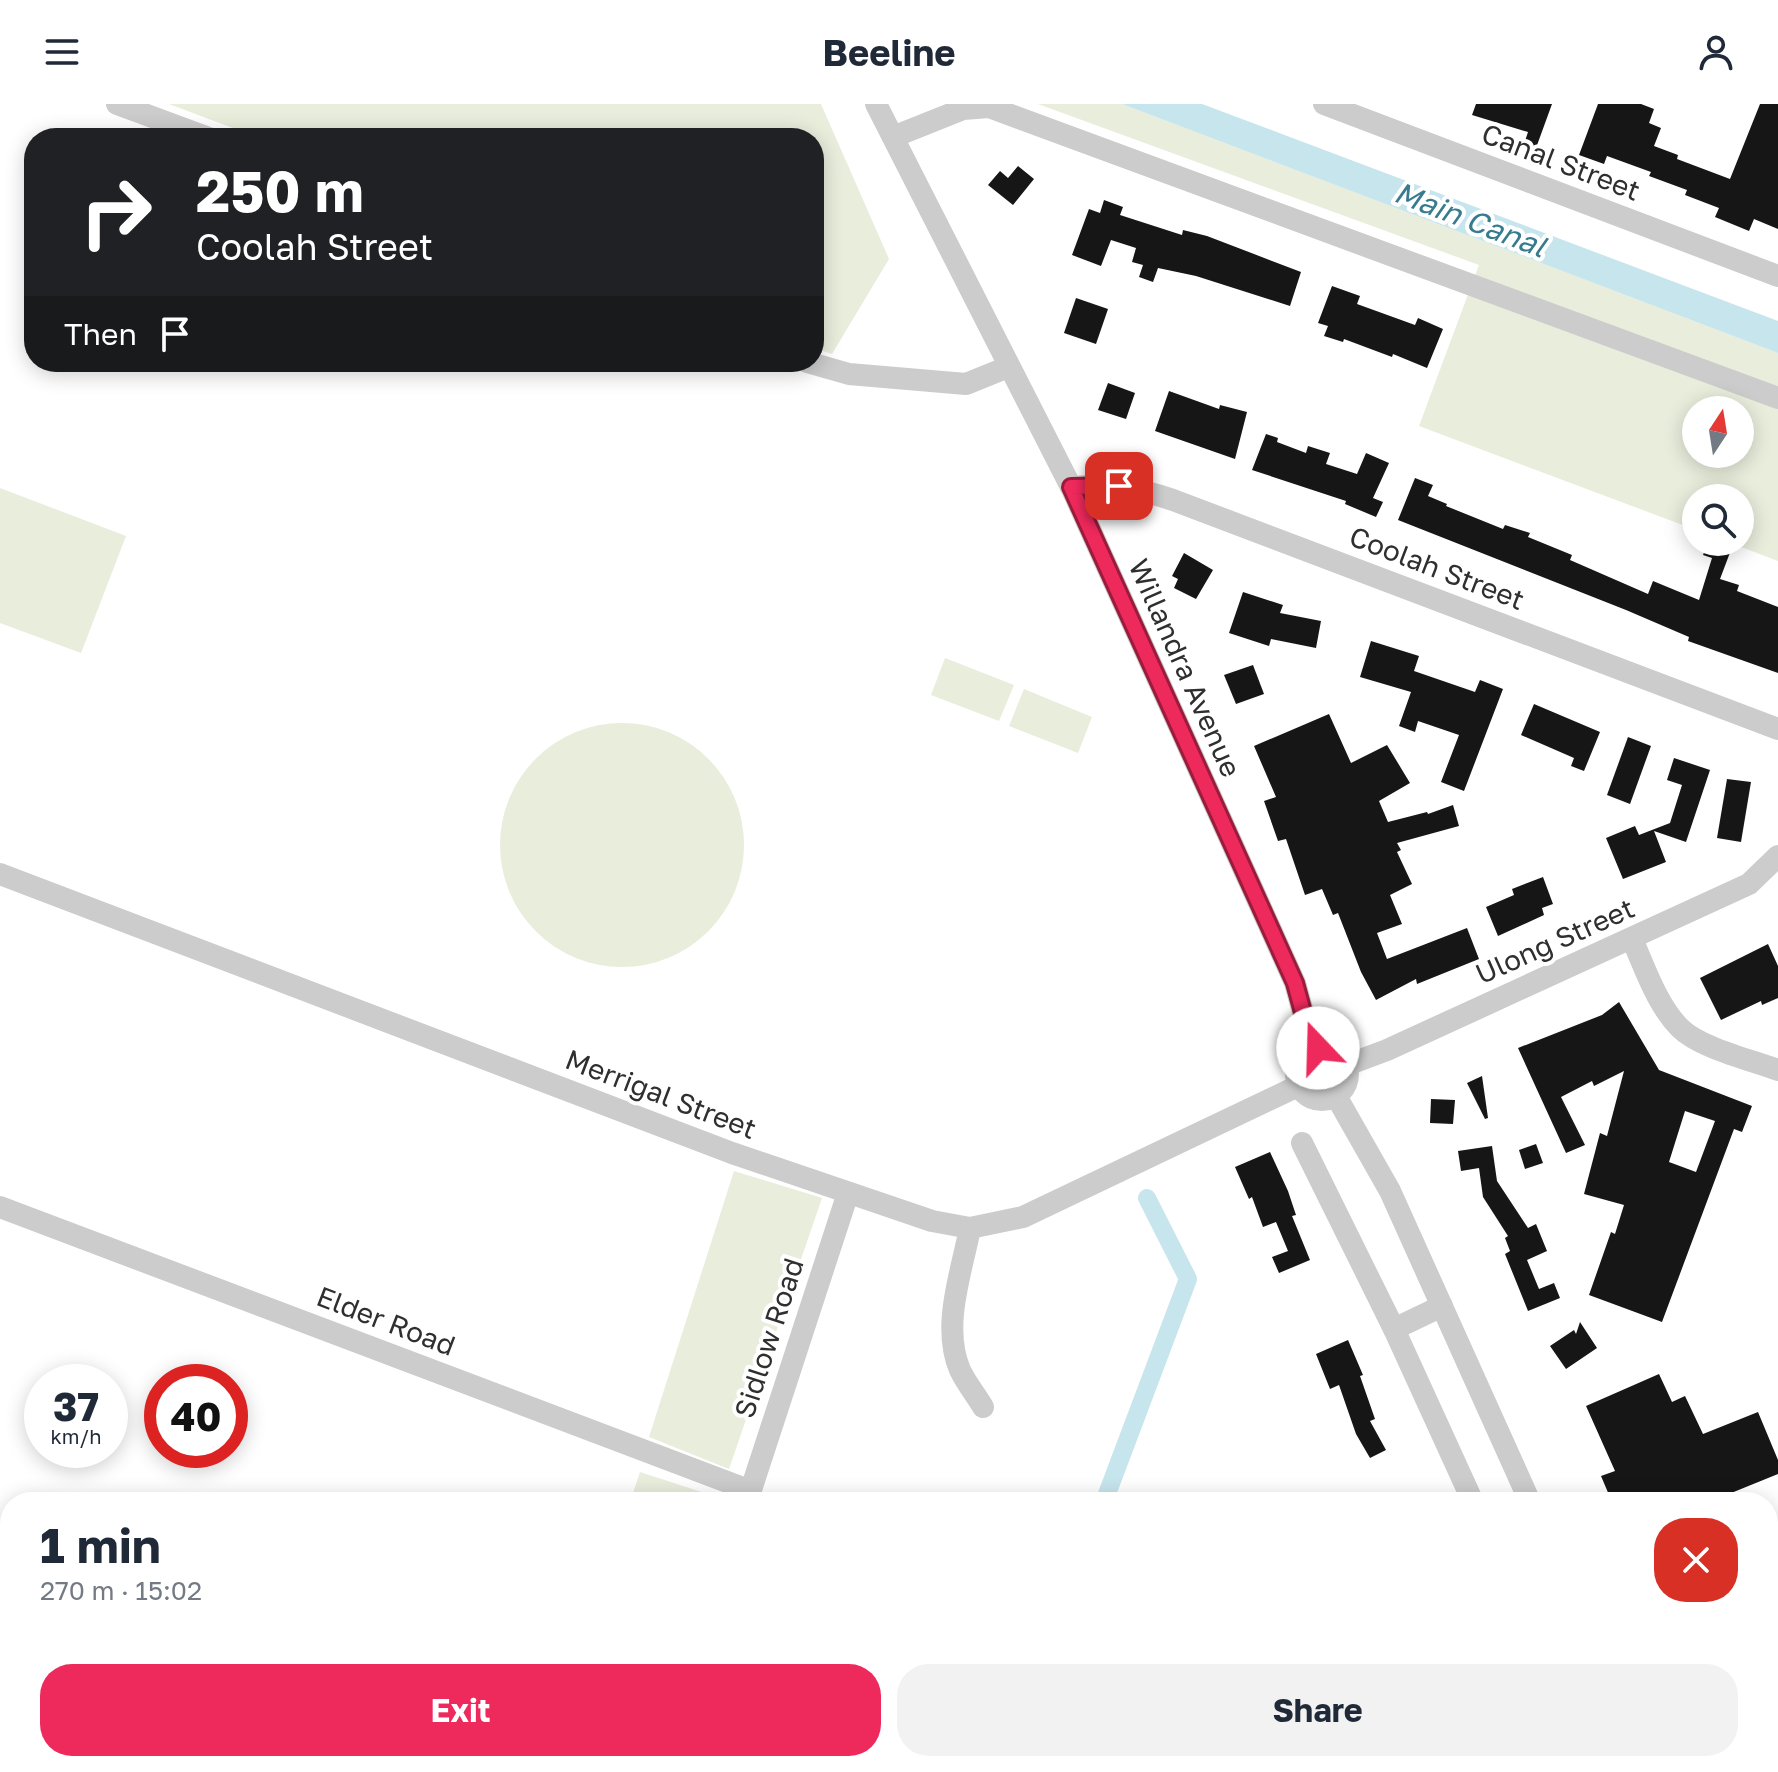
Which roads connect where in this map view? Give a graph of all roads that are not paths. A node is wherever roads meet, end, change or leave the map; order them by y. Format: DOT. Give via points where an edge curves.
graph roads {
  1 [pos="117,104"];
  2 [pos="876,104"];
  3 [pos="1324,104"];
  4 [pos="182,128"];
  5 [pos="893,137"];
  6 [pos="1778,276"];
  7 [pos="824,367"];
  8 [pos="1008,367"];
  9 [pos="1778,398"];
  10 [pos="1071,487"];
  11 [pos="1778,729"];
  12 [pos="1778,856"];
  13 [pos="0,874"];
  14 [pos="1632,939"];
  15 [pos="1313,1049"];
  16 [pos="1347,1065"];
  17 [pos="1778,1070"];
  18 [pos="1298,1086"];
  19 [pos="1336,1096"];
  20 [pos="1302,1143"];
  21 [pos="848,1193"];
  22 [pos="0,1207"];
  23 [pos="970,1228"];
  24 [pos="1442,1306"];
  25 [pos="1394,1329"];
  26 [pos="983,1407"];
  27 [pos="739,1492"];
  28 [pos="750,1492"];
  29 [pos="1468,1492"];
  30 [pos="1526,1492"];
  1 -- 4 [label="street"];
  2 -- 5 [label="street, Willandra Avenue"];
  3 -- 6 [label="street, Canal Street"];
  5 -- 8 [label="street, Willandra Avenue"];
  5 -- 9 [label="street" via="963,109 989,107"];
  7 -- 8 [label="street" via="849,374 966,384"];
  8 -- 10 [label="street, Willandra Avenue"];
  10 -- 11 [label="street, Coolah Street" via="1135,487 1173,500"];
  10 -- 15 [label="street, Willandra Avenue" via="1295,983"];
  12 -- 14 [label="street, Ulong Street" via="1749,884"];
  13 -- 21 [label="street, Merrigal Street"];
  14 -- 16 [label="street, Ulong Street"];
  14 -- 17 [label="street" via="1659,998 1682,1030"];
  15 -- 16 [label="street" via="1333,1050"];
  15 -- 18 [label="street" via="1297,1064"];
  16 -- 19 [label="street" via="1347,1082"];
  18 -- 19 [label="street" via="1315,1099"];
  18 -- 23 [label="street, Merrigal Street" via="1023,1217"];
  19 -- 24 [label="street" via="1376,1162"];
  20 -- 25 [label="street"];
  21 -- 23 [label="street, Merrigal Street"];
  21 -- 28 [label="street, Sidlow Road"];
  22 -- 27 [label="street, Elder Road"];
  23 -- 26 [label="street" via="954,1300 954,1335 959,1367"];
  24 -- 25 [label="street"];
  24 -- 30 [label="street"];
  25 -- 29 [label="street"];
}
